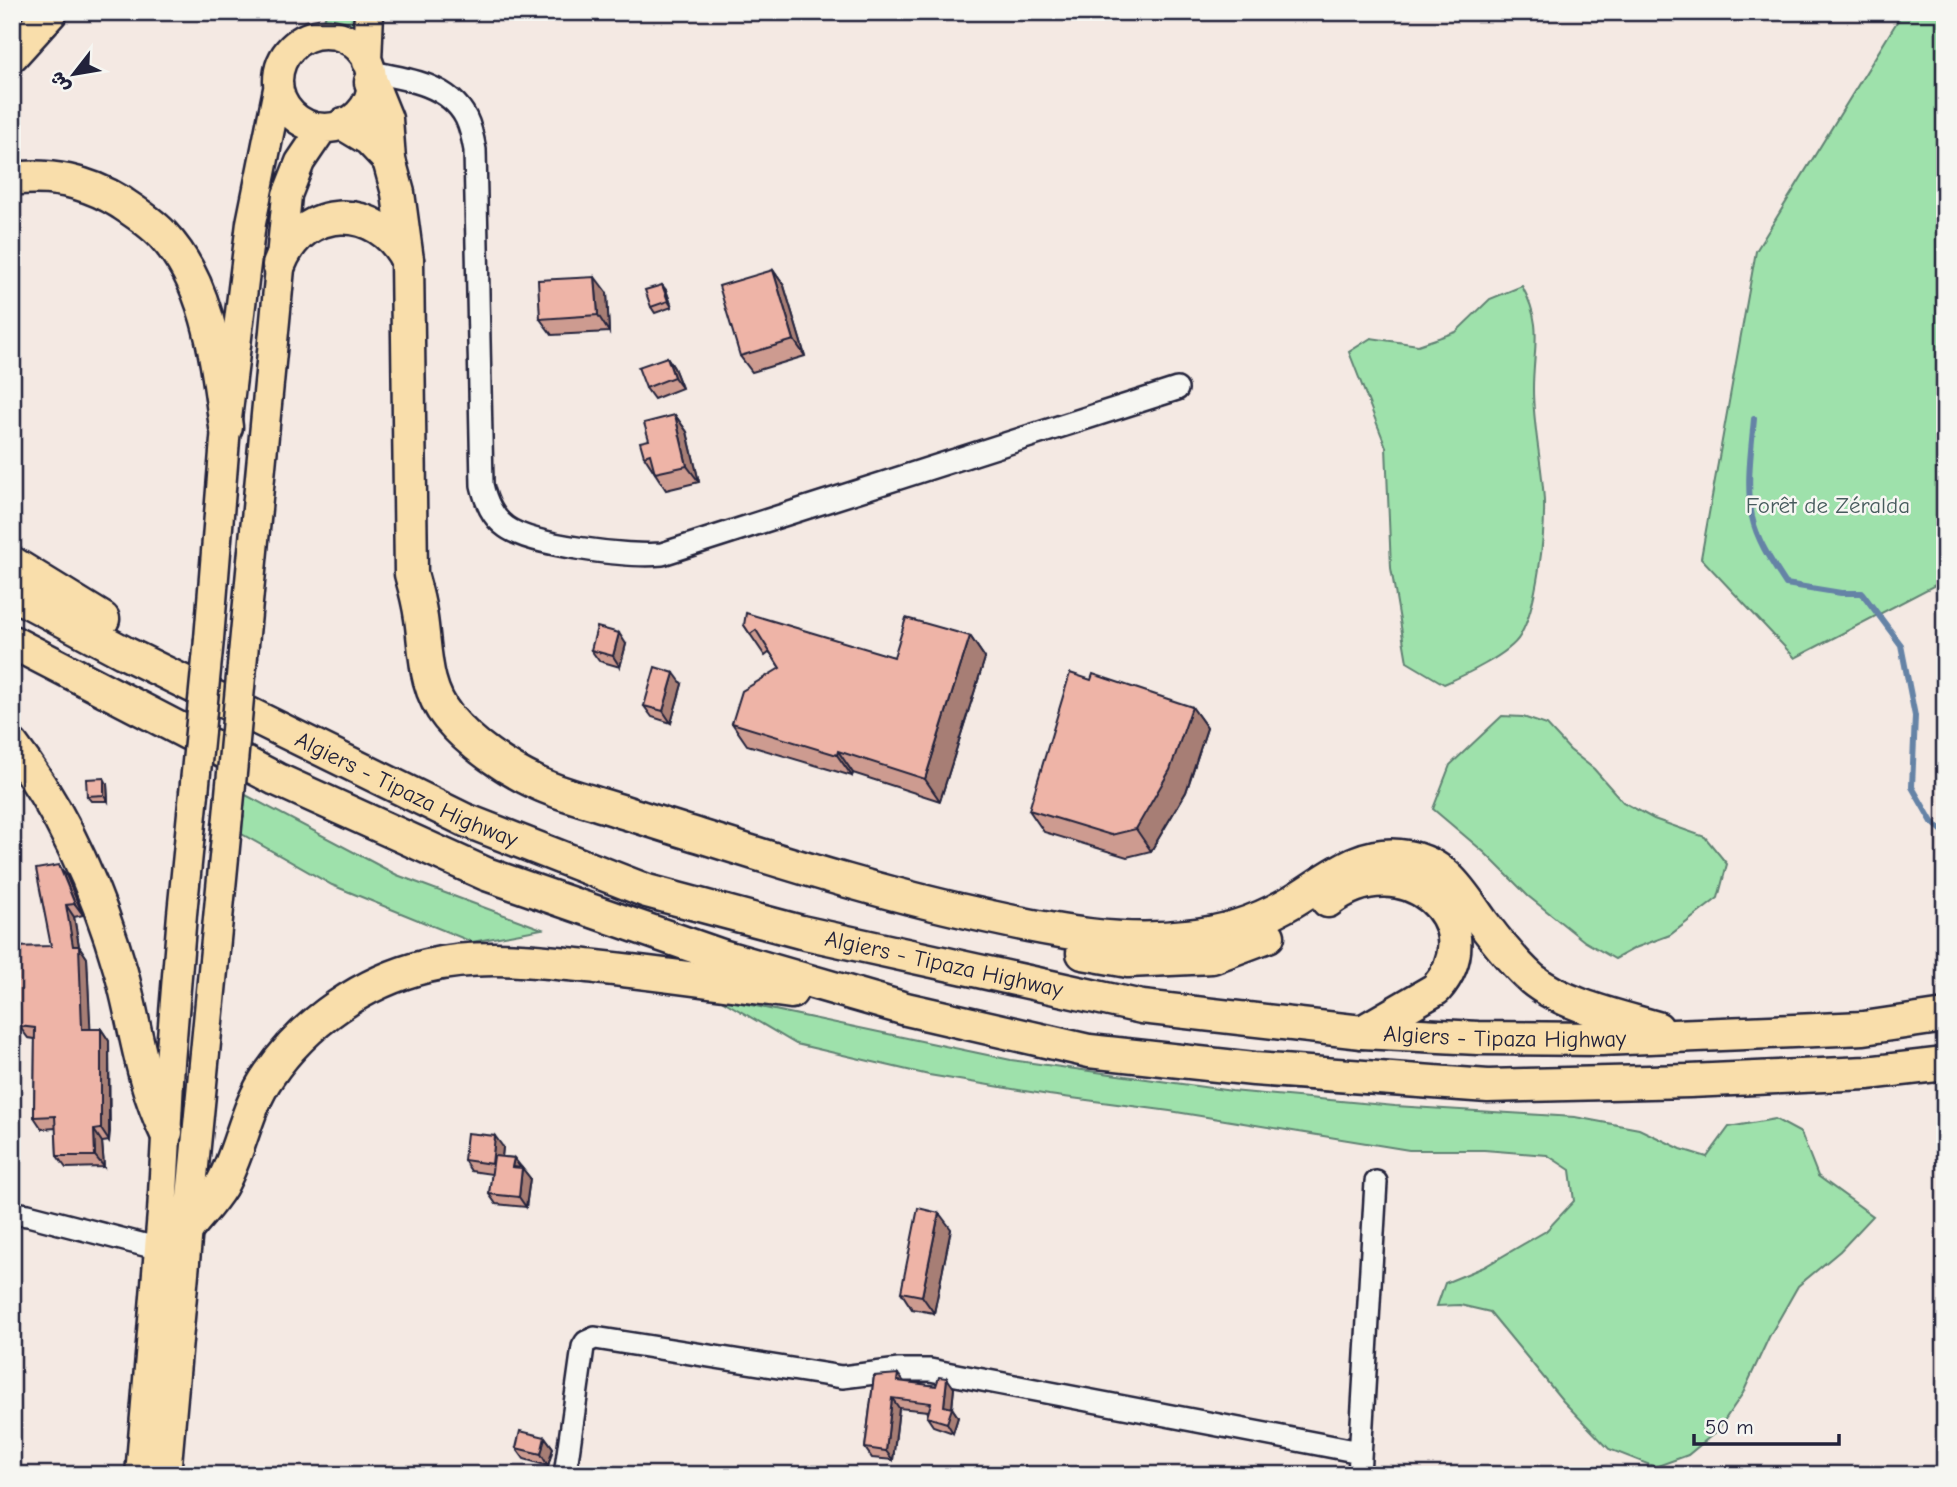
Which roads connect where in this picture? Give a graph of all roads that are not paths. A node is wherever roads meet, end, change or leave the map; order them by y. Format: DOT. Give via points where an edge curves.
graph roads {
  1 [pos="51,12"];
  2 [pos="310,12"];
  3 [pos="369,12"];
  4 [pos="292,48"];
  5 [pos="12,55"];
  6 [pos="370,72"];
  7 [pos="278,89"];
  8 [pos="333,126"];
  9 [pos="389,160"];
  10 [pos="12,179"];
  11 [pos="407,260"];
  12 [pos="279,265"];
  13 [pos="1177,389"];
  14 [pos="226,427"];
  15 [pos="12,563"];
  16 [pos="411,574"];
  17 [pos="12,593"];
  18 [pos="12,642"];
  19 [pos="190,685"];
  20 [pos="12,746"];
  21 [pos="906,1009"];
  22 [pos="1945,1016"];
  23 [pos="1362,1032"];
  24 [pos="1683,1035"];
  25 [pos="1945,1064"];
  26 [pos="166,1132"];
  27 [pos="1376,1182"];
  28 [pos="12,1213"];
  29 [pos="188,1227"];
  30 [pos="160,1249"];
  31 [pos="1360,1452"];
  32 [pos="140,1475"];
  33 [pos="166,1475"];
  34 [pos="565,1475"];
  35 [pos="1359,1475"];
  1 -- 5 [label="highway"];
  2 -- 4 [label="main road"];
  3 -- 6 [label="main road"];
  4 -- 6 [label="main road" via="311,36 333,35 354,44"];
  4 -- 7 [label="main road" via="280,67"];
  6 -- 8 [label="main road" via="367,102 361,111"];
  6 -- 9 [label="highway" via="386,120"];
  6 -- 13 [label="street" via="415,80 438,91 459,106 470,125 475,150 482,485 493,514 506,527 539,542 641,556 662,554"];
  7 -- 8 [label="main road" via="289,112 299,120 310,126"];
  7 -- 14 [label="main road" via="251,223"];
  8 -- 9 [label="highway" via="369,139"];
  8 -- 12 [label="main road" via="310,144 292,178"];
  9 -- 11 [label="highway"];
  10 -- 14 [label="highway" via="36,176 73,181 109,195 163,235 179,255 205,315"];
  11 -- 12 [label="highway" via="386,232 365,220 341,217 318,222 298,235"];
  11 -- 16 [label="highway"];
  12 -- 29 [label="main road, bridge"];
  14 -- 26 [label="main road, bridge"];
  15 -- 19 [label="highway" via="153,650"];
  16 -- 23 [label="highway" via="404,613 415,684 428,719 443,739 502,784 529,798 756,876 913,918 1128,961 1212,957 1271,935 1363,882 1413,885 1445,913 1452,932 1451,962 1443,981 1427,996"];
  16 -- 24 [label="highway" via="428,674 440,707 498,760 551,790 855,884 975,914 1095,936 1154,939 1226,930 1286,906 1348,865 1377,857 1409,857 1448,876 1535,982 1590,1008"];
  17 -- 19 [label="highway, Algiers - Tipaza Highway"];
  18 -- 21 [label="highway, Algiers - Tipaza Highway" via="276,779 486,874 722,956"];
  19 -- 23 [label="highway, Algiers - Tipaza Highway" via="465,820 648,891 801,932 1142,1007"];
  20 -- 26 [label="highway" via="63,825 97,901 121,972 149,1092"];
  21 -- 25 [label="highway, Algiers - Tipaza Highway" via="1089,1051 1254,1069 1488,1086 1867,1073"];
  21 -- 29 [label="highway" via="672,975 521,959 427,966 335,1007 297,1040 257,1095 221,1186"];
  22 -- 24 [label="highway, Algiers - Tipaza Highway" via="1864,1028"];
  23 -- 24 [label="highway, Algiers - Tipaza Highway" via="1478,1038"];
  26 -- 30 [label="main road"];
  27 -- 31 [label="street"];
  28 -- 30 [label="street"];
  29 -- 33 [label="main road"];
  30 -- 32 [label="main road"];
  31 -- 34 [label="street" via="930,1370 842,1377 595,1338 583,1347"];
  31 -- 35 [label="street"];
}
